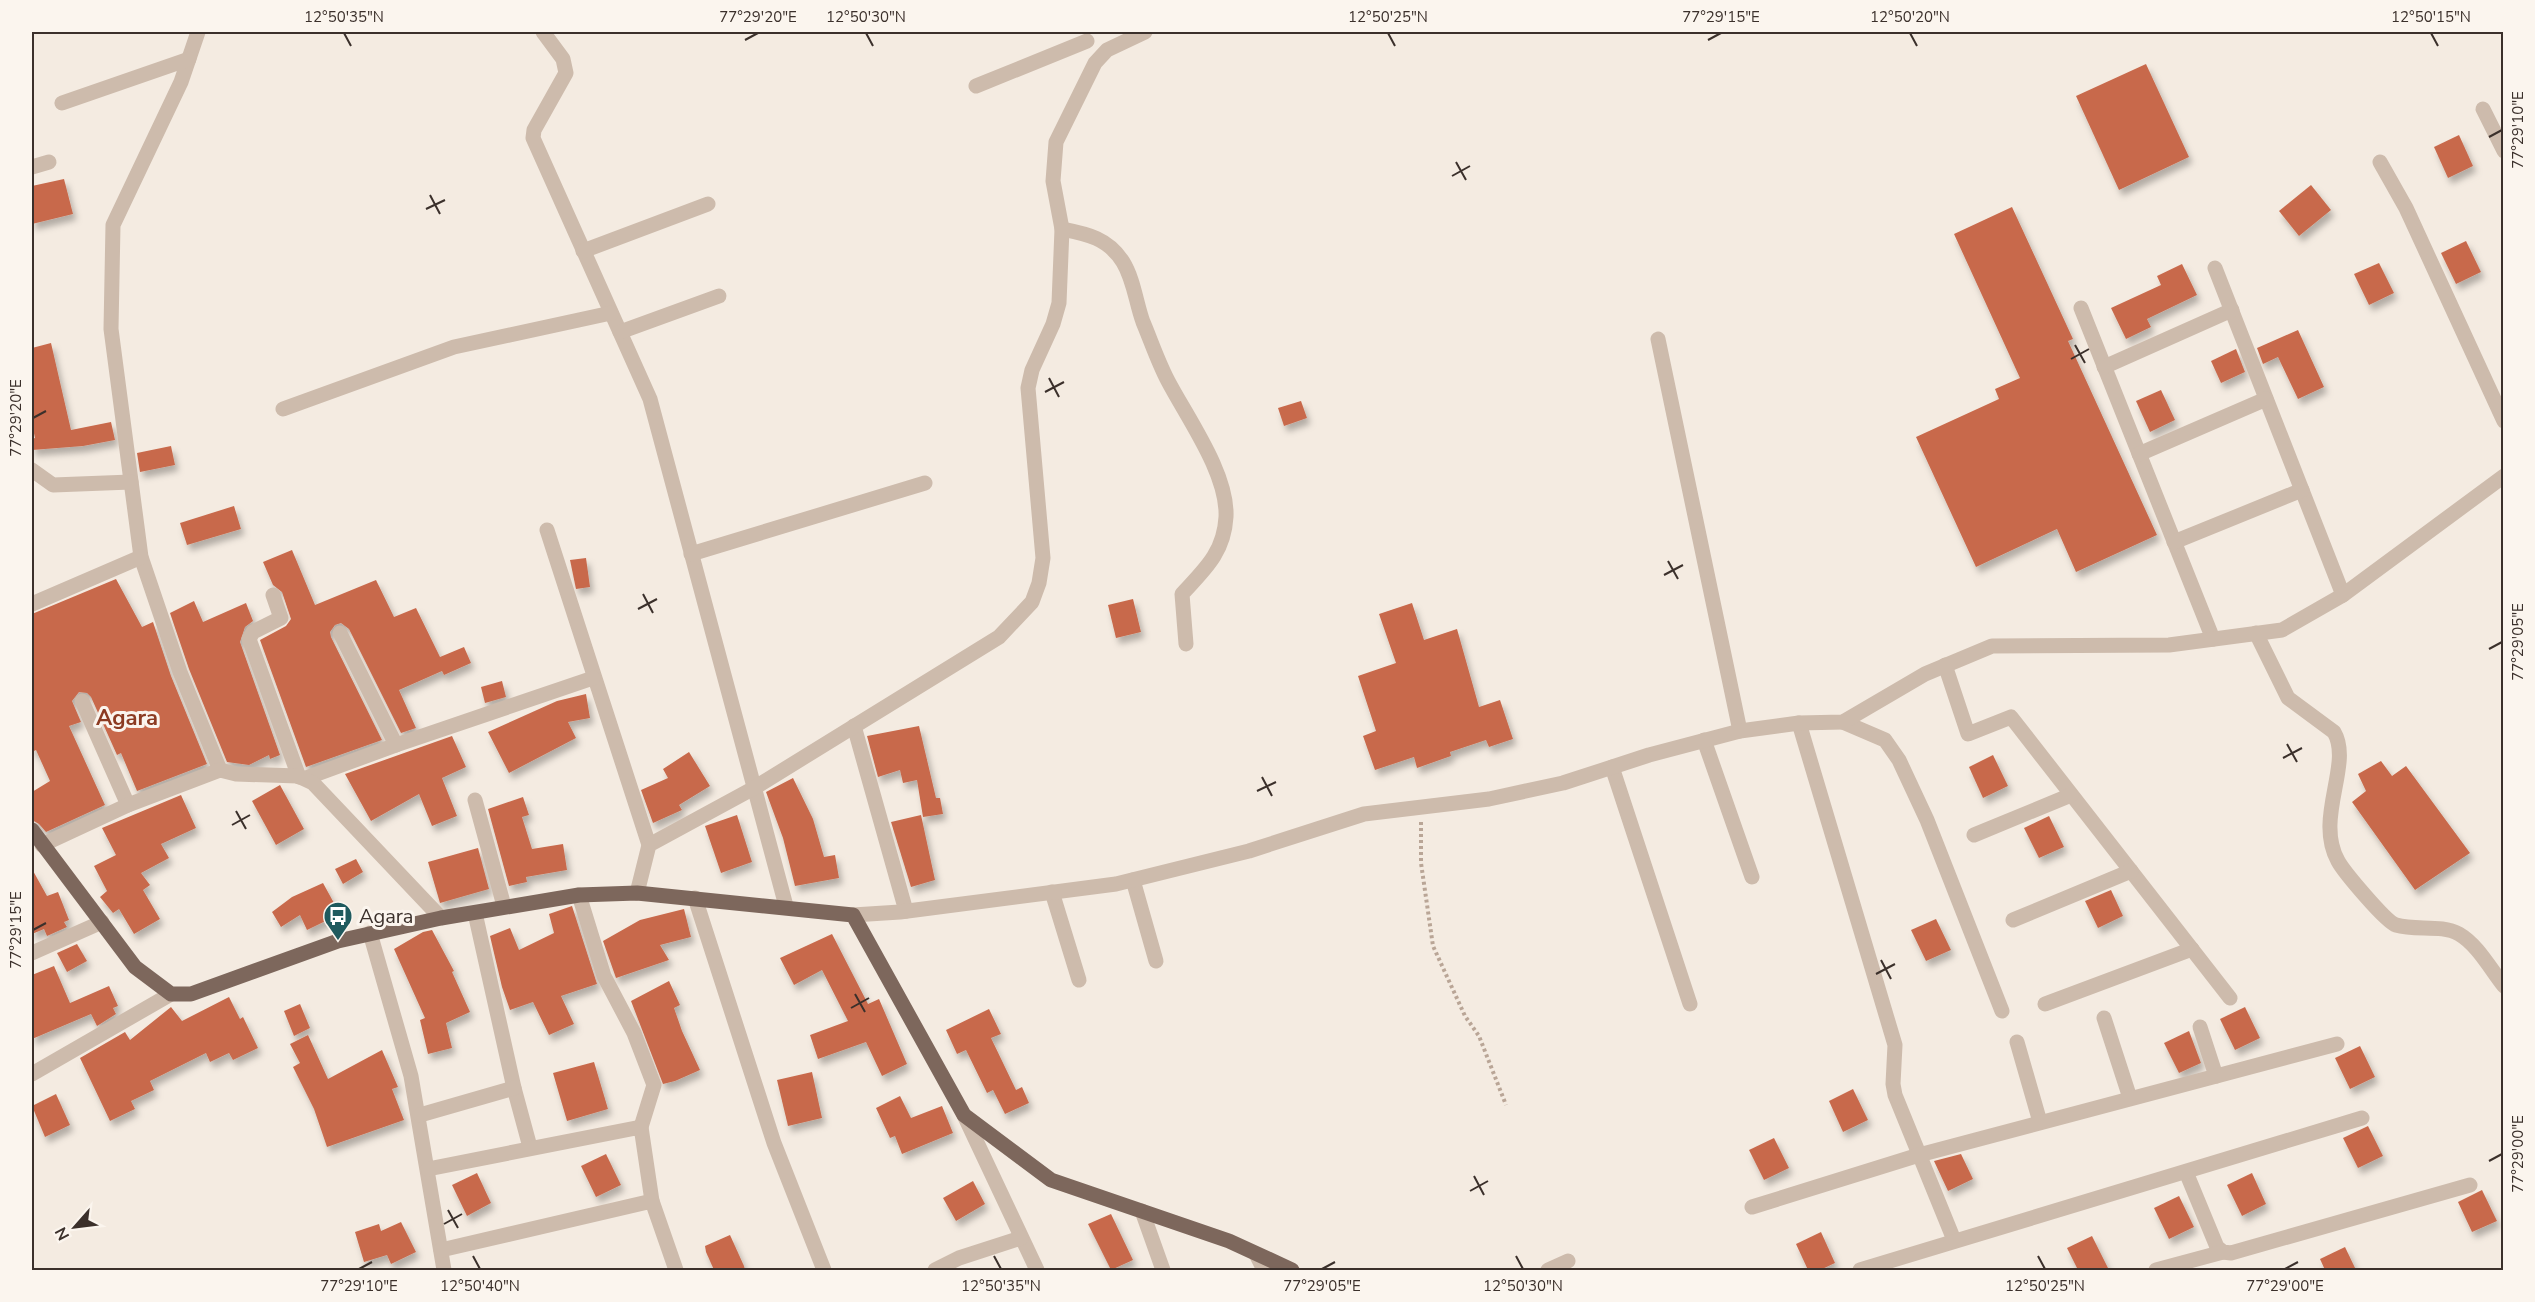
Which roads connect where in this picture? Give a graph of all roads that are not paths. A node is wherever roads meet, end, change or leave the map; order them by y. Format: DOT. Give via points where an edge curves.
graph roads {
  1 [pos="198,32"];
  2 [pos="543,32"];
  3 [pos="1145,32"];
  4 [pos="1086,36"];
  5 [pos="189,59"];
  6 [pos="1095,63"];
  7 [pos="976,86"];
  8 [pos="62,103"];
  9 [pos="2483,109"];
  10 [pos="2504,151"];
  11 [pos="49,162"];
  12 [pos="2380,162"];
  13 [pos="32,167"];
  14 [pos="708,204"];
  15 [pos="1062,229"];
  16 [pos="583,251"];
  17 [pos="2215,268"];
  18 [pos="719,296"];
  19 [pos="2081,308"];
  20 [pos="2232,310"];
  21 [pos="611,313"];
  22 [pos="620,332"];
  23 [pos="1658,339"];
  24 [pos="2104,367"];
  25 [pos="2266,399"];
  26 [pos="283,409"];
  27 [pos="2504,421"];
  28 [pos="2139,454"];
  29 [pos="32,470"];
  30 [pos="2504,476"];
  31 [pos="131,482"];
  32 [pos="925,483"];
  33 [pos="2302,490"];
  34 [pos="547,530"];
  35 [pos="2174,542"];
  36 [pos="691,554"];
  37 [pos="141,557"];
  38 [pos="2343,594"];
  39 [pos="273,595"];
  40 [pos="32,604"];
  41 [pos="340,633"];
  42 [pos="2256,633"];
  43 [pos="2213,639"];
  44 [pos="1186,644"];
  45 [pos="1945,665"];
  46 [pos="593,678"];
  47 [pos="82,701"];
  48 [pos="1843,722"];
  49 [pos="1798,723"];
  50 [pos="854,726"];
  51 [pos="1740,731"];
  52 [pos="1704,740"];
  53 [pos="396,745"];
  54 [pos="1612,767"];
  55 [pos="220,770"];
  56 [pos="303,777"];
  57 [pos="754,788"];
  58 [pos="2071,795"];
  59 [pos="475,800"];
  60 [pos="128,804"];
  61 [pos="32,830"];
  62 [pos="1974,835"];
  63 [pos="42,845"];
  64 [pos="650,845"];
  65 [pos="2131,871"];
  66 [pos="1752,877"];
  67 [pos="1133,880"];
  68 [pos="1052,892"];
  69 [pos="637,893"];
  70 [pos="579,895"];
  71 [pos="695,898"];
  72 [pos="504,906"];
  73 [pos="786,906"];
  74 [pos="906,911"];
  75 [pos="475,913"];
  76 [pos="854,915"];
  77 [pos="441,918"];
  78 [pos="2013,920"];
  79 [pos="102,922"];
  80 [pos="370,933"];
  81 [pos="2192,949"];
  82 [pos="32,953"];
  83 [pos="1156,961"];
  84 [pos="1079,980"];
  85 [pos="2504,986"];
  86 [pos="171,994"];
  87 [pos="2230,998"];
  88 [pos="1690,1004"];
  89 [pos="2045,1004"];
  90 [pos="2002,1011"];
  91 [pos="2104,1018"];
  92 [pos="2200,1027"];
  93 [pos="2017,1042"];
  94 [pos="2337,1044"];
  95 [pos="32,1074"];
  96 [pos="2216,1076"];
  97 [pos="514,1088"];
  98 [pos="2130,1098"];
  99 [pos="420,1115"];
  100 [pos="964,1115"];
  101 [pos="2362,1118"];
  102 [pos="2040,1122"];
  103 [pos="641,1126"];
  104 [pos="530,1146"];
  105 [pos="1919,1155"];
  106 [pos="428,1169"];
  107 [pos="2186,1172"];
  108 [pos="2470,1185"];
  109 [pos="652,1201"];
  110 [pos="1752,1207"];
  111 [pos="1142,1211"];
  112 [pos="1021,1238"];
  113 [pos="1954,1240"];
  114 [pos="441,1250"];
  115 [pos="2223,1252"];
  116 [pos="1256,1254"];
  117 [pos="1568,1261"];
  118 [pos="444,1270"];
  119 [pos="676,1270"];
  120 [pos="824,1270"];
  121 [pos="935,1270"];
  122 [pos="1037,1270"];
  123 [pos="1163,1270"];
  124 [pos="1264,1270"];
  125 [pos="1292,1270"];
  126 [pos="1548,1270"];
  127 [pos="1860,1270"];
  128 [pos="2156,1270"];
  1 -- 5 [label="street"];
  2 -- 16 [label="street" via="563,59 566,73 533,138"];
  3 -- 6 [label="street" via="1107,50"];
  4 -- 6 [label="street"];
  4 -- 7 [label="street"];
  5 -- 8 [label="street"];
  5 -- 31 [label="street" via="113,225 111,329"];
  6 -- 15 [label="street" via="1056,142 1053,181"];
  9 -- 10 [label="street"];
  11 -- 13 [label="street"];
  12 -- 27 [label="street" via="2406,208"];
  14 -- 16 [label="street"];
  15 -- 44 [label="street" via="1096,236 1124,262 1166,378 1220,478 1226,519 1209,567 1182,594"];
  15 -- 50 [label="street" via="1059,303 1028,388 1043,558 1040,583 1032,602 999,637"];
  16 -- 21 [label="street"];
  17 -- 20 [label="street"];
  18 -- 22 [label="street"];
  19 -- 24 [label="street"];
  20 -- 24 [label="street"];
  20 -- 25 [label="street"];
  21 -- 22 [label="street"];
  21 -- 26 [label="street" via="454,347"];
  22 -- 36 [label="street" via="650,399"];
  23 -- 51 [label="street"];
  24 -- 28 [label="street"];
  25 -- 28 [label="street"];
  25 -- 33 [label="street"];
  28 -- 35 [label="street"];
  29 -- 31 [label="street" via="53,485"];
  30 -- 38 [label="street"];
  31 -- 37 [label="street"];
  32 -- 36 [label="street"];
  33 -- 35 [label="street"];
  33 -- 38 [label="street"];
  34 -- 46 [label="street"];
  35 -- 43 [label="street"];
  36 -- 57 [label="street"];
  37 -- 40 [label="street"];
  37 -- 55 [label="street" via="180,672"];
  38 -- 42 [label="street" via="2282,630"];
  39 -- 56 [label="street" via="281,618 253,632 249,639"];
  41 -- 53 [label="street"];
  42 -- 43 [label="street"];
  42 -- 85 [label="street" via="2288,698 2338,738 2340,753 2329,820 2331,843 2339,863 2392,923 2458,933 2469,941"];
  43 -- 45 [label="street" via="2169,645 1992,646"];
  45 -- 48 [label="street"];
  45 -- 58 [label="street" via="1968,734 2011,717"];
  46 -- 53 [label="street"];
  46 -- 64 [label="street"];
  47 -- 60 [label="street"];
  48 -- 49 [label="street"];
  48 -- 90 [label="street" via="1884,740 1899,760 1927,820"];
  49 -- 51 [label="street"];
  49 -- 105 [label="street" via="1895,1045 1895,1095"];
  50 -- 57 [label="street"];
  50 -- 74 [label="street"];
  51 -- 52 [label="street"];
  52 -- 54 [label="street"];
  52 -- 66 [label="street"];
  53 -- 56 [label="street"];
  54 -- 67 [label="street" via="1563,783 1489,799 1364,814 1249,851"];
  54 -- 88 [label="street"];
  55 -- 56 [label="street"];
  55 -- 60 [label="street"];
  56 -- 77 [label="street"];
  57 -- 64 [label="street"];
  57 -- 73 [label="street"];
  58 -- 62 [label="street"];
  58 -- 65 [label="street"];
  59 -- 72 [label="street"];
  60 -- 63 [label="street"];
  61 -- 63 [label="main road"];
  63 -- 79 [label="main road"];
  64 -- 69 [label="street"];
  65 -- 78 [label="street"];
  65 -- 81 [label="street"];
  67 -- 68 [label="street"];
  67 -- 83 [label="street"];
  68 -- 74 [label="street"];
  68 -- 84 [label="street"];
  69 -- 70 [label="main road"];
  69 -- 71 [label="main road"];
  70 -- 72 [label="main road"];
  70 -- 103 [label="street" via="604,976 634,1033 654,1085"];
  71 -- 73 [label="main road"];
  71 -- 120 [label="street" via="774,1143"];
  72 -- 75 [label="main road"];
  73 -- 76 [label="main road"];
  74 -- 76 [label="street"];
  75 -- 77 [label="main road"];
  75 -- 97 [label="street"];
  76 -- 100 [label="main road"];
  77 -- 80 [label="main road"];
  79 -- 82 [label="street"];
  79 -- 86 [label="main road" via="135,967"];
  80 -- 86 [label="main road" via="338,940 191,994"];
  80 -- 99 [label="street"];
  81 -- 87 [label="street"];
  81 -- 89 [label="street"];
  86 -- 95 [label="street"];
  91 -- 98 [label="street"];
  92 -- 96 [label="street"];
  93 -- 102 [label="street"];
  94 -- 96 [label="street"];
  96 -- 98 [label="street"];
  97 -- 99 [label="street"];
  97 -- 104 [label="street"];
  98 -- 102 [label="street"];
  99 -- 106 [label="street"];
  100 -- 111 [label="main road" via="1051,1180"];
  100 -- 112 [label="street"];
  101 -- 107 [label="street"];
  102 -- 105 [label="street"];
  103 -- 104 [label="street"];
  103 -- 109 [label="street"];
  104 -- 106 [label="street"];
  105 -- 110 [label="street"];
  105 -- 113 [label="street"];
  106 -- 114 [label="street"];
  107 -- 113 [label="street"];
  107 -- 115 [label="street" via="2217,1247"];
  108 -- 115 [label="street" via="2231,1253"];
  109 -- 114 [label="street"];
  109 -- 119 [label="street"];
  111 -- 116 [label="main road"];
  111 -- 123 [label="street"];
  112 -- 121 [label="street"];
  112 -- 122 [label="street"];
  113 -- 127 [label="street"];
  114 -- 118 [label="street"];
  115 -- 128 [label="street"];
  116 -- 124 [label="street"];
  116 -- 125 [label="main road"];
  117 -- 126 [label="street"];
}
